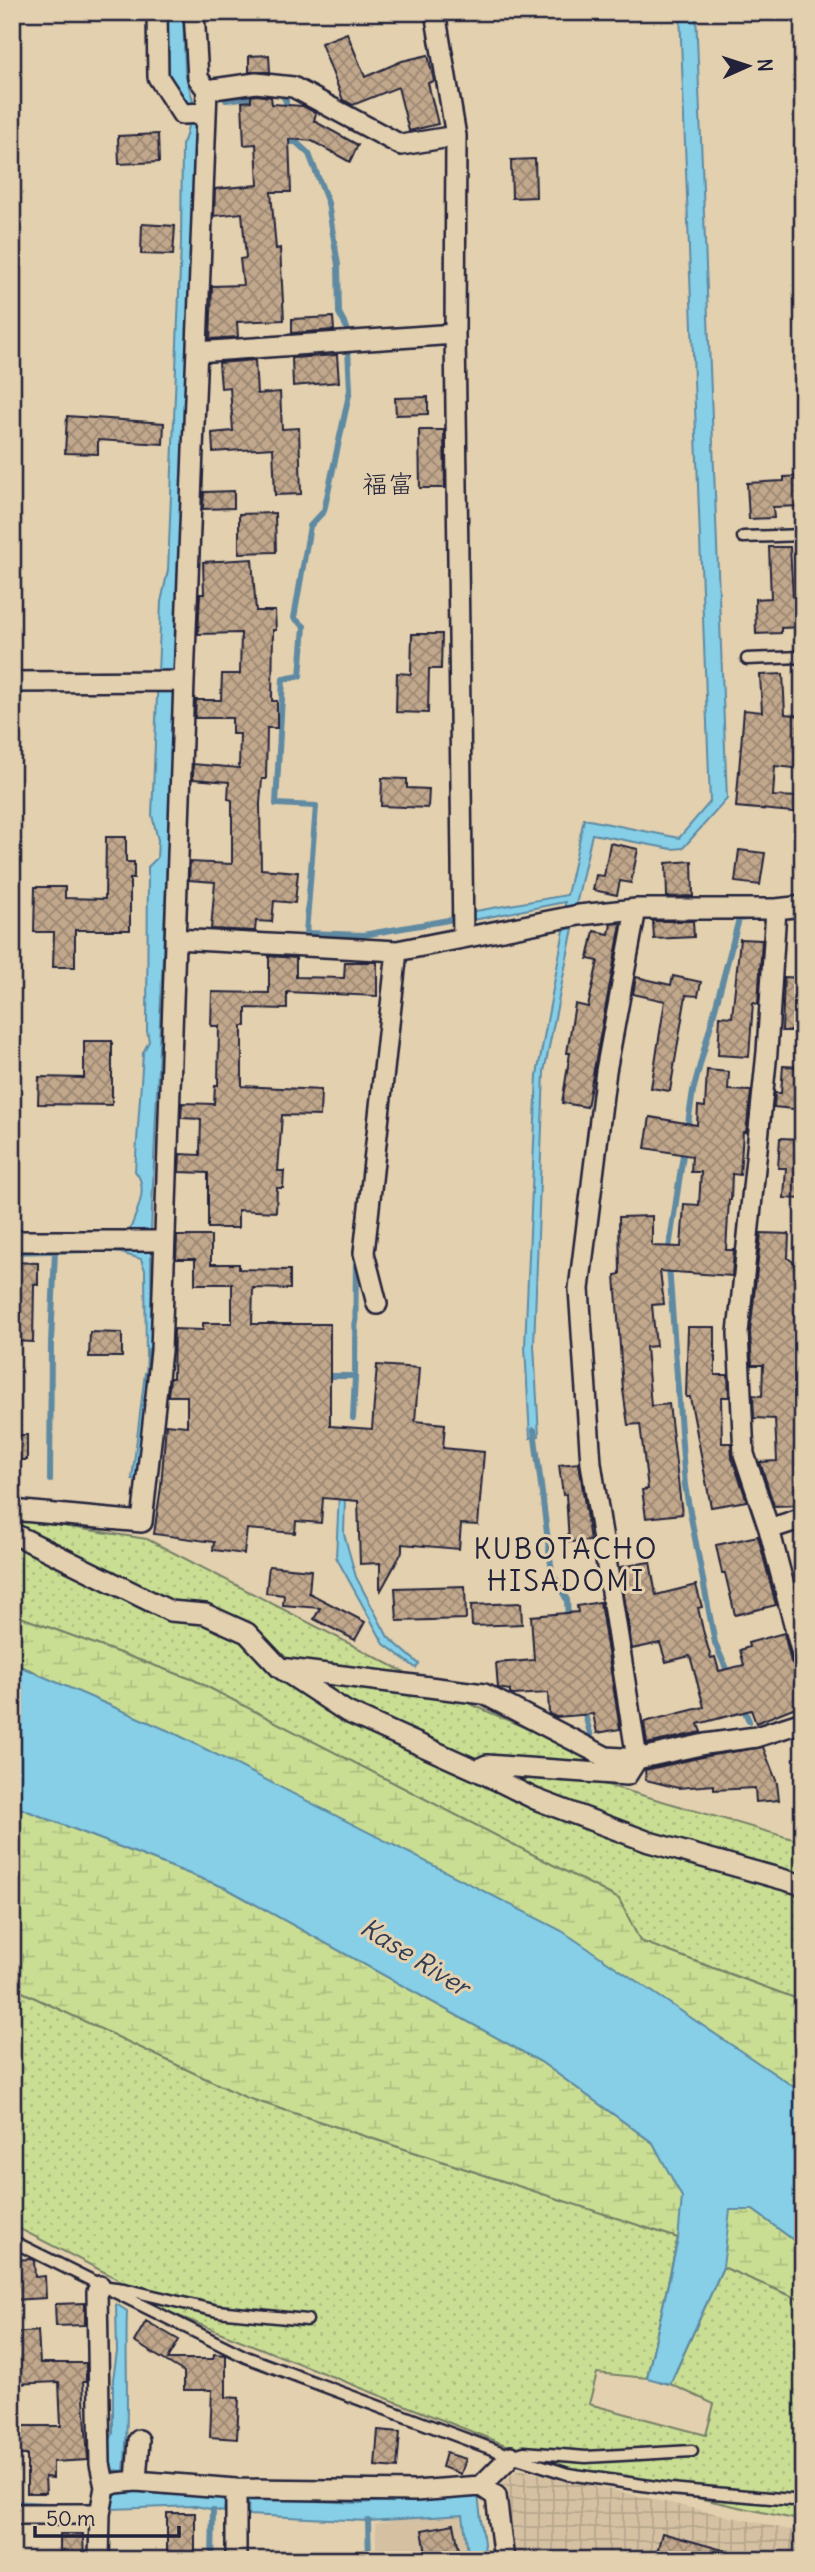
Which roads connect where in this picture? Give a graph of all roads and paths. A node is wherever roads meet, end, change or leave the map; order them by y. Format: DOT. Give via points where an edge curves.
graph roads {
  1 [pos="157,12"];
  2 [pos="194,12"];
  3 [pos="435,12"];
  4 [pos="207,90"];
  5 [pos="206,113"];
  6 [pos="456,136"];
  7 [pos="454,334"];
  8 [pos="197,352"];
  9 [pos="803,535"];
  10 [pos="743,537"];
  11 [pos="803,657"];
  12 [pos="747,659"];
  13 [pos="184,681"];
  14 [pos="12,682"];
  15 [pos="803,906"];
  16 [pos="636,909"];
  17 [pos="776,918"];
  18 [pos="463,925"];
  19 [pos="175,939"];
  20 [pos="397,951"];
  21 [pos="12,1241"];
  22 [pos="152,1241"];
  23 [pos="377,1304"];
  24 [pos="12,1510"];
  25 [pos="803,1518"];
  26 [pos="769,1529"];
  27 [pos="12,1533"];
  28 [pos="803,1658"];
  29 [pos="280,1668"];
  30 [pos="803,1722"];
  31 [pos="637,1759"];
  32 [pos="476,1770"];
  33 [pos="803,1885"];
  34 [pos="12,2241"];
  35 [pos="100,2286"];
  36 [pos="307,2320"];
  37 [pos="139,2440"];
  38 [pos="692,2451"];
  39 [pos="511,2456"];
  40 [pos="136,2482"];
  41 [pos="481,2486"];
  42 [pos="236,2488"];
  43 [pos="103,2499"];
  44 [pos="803,2501"];
  45 [pos="12,2514"];
  46 [pos="99,2560"];
  47 [pos="236,2560"];
  48 [pos="504,2560"];
  1 -- 5 [label="street" via="158,77 182,114"];
  2 -- 4 [label="street" via="198,78"];
  3 -- 6 [label="street"];
  4 -- 5 [label="street"];
  4 -- 6 [label="street" via="256,83 293,87 401,145"];
  5 -- 8 [label="street"];
  6 -- 7 [label="street"];
  7 -- 8 [label="street"];
  7 -- 18 [label="street"];
  8 -- 13 [label="street"];
  9 -- 10 [label="lane"];
  11 -- 12 [label="lane"];
  13 -- 14 [label="street"];
  13 -- 19 [label="street"];
  15 -- 17 [label="street"];
  16 -- 17 [label="street"];
  16 -- 18 [label="street"];
  16 -- 31 [label="street" via="606,1071 579,1289 591,1463"];
  17 -- 26 [label="street" via="738,1333 744,1454"];
  18 -- 20 [label="street"];
  19 -- 20 [label="street"];
  19 -- 22 [label="street"];
  20 -- 23 [label="street" via="364,1253"];
  21 -- 22 [label="street"];
  22 -- 24 [label="street" via="162,1351 142,1522"];
  25 -- 26 [label="street"];
  26 -- 28 [label="street"];
  27 -- 29 [label="street" via="170,1611 205,1614 247,1633"];
  29 -- 31 [label="street" via="484,1694 606,1757"];
  29 -- 32 [label="street" via="347,1712"];
  30 -- 31 [label="street" via="756,1737"];
  31 -- 32 [label="street" via="627,1775 487,1765"];
  32 -- 33 [label="street" via="535,1800 649,1842"];
  34 -- 35 [label="lane"];
  35 -- 36 [label="lane" via="217,2311"];
  35 -- 39 [label="lane" via="246,2357"];
  35 -- 43 [label="street"];
  37 -- 40 [label="street"];
  38 -- 39 [label="lane" via="586,2457 524,2452"];
  39 -- 41 [label="street"];
  39 -- 44 [label="lane" via="568,2474"];
  40 -- 42 [label="street"];
  40 -- 43 [label="street" via="116,2483"];
  41 -- 42 [label="street" via="415,2491"];
  41 -- 48 [label="street" via="496,2496"];
  42 -- 47 [label="street"];
  43 -- 45 [label="street"];
  43 -- 46 [label="street"];
}
